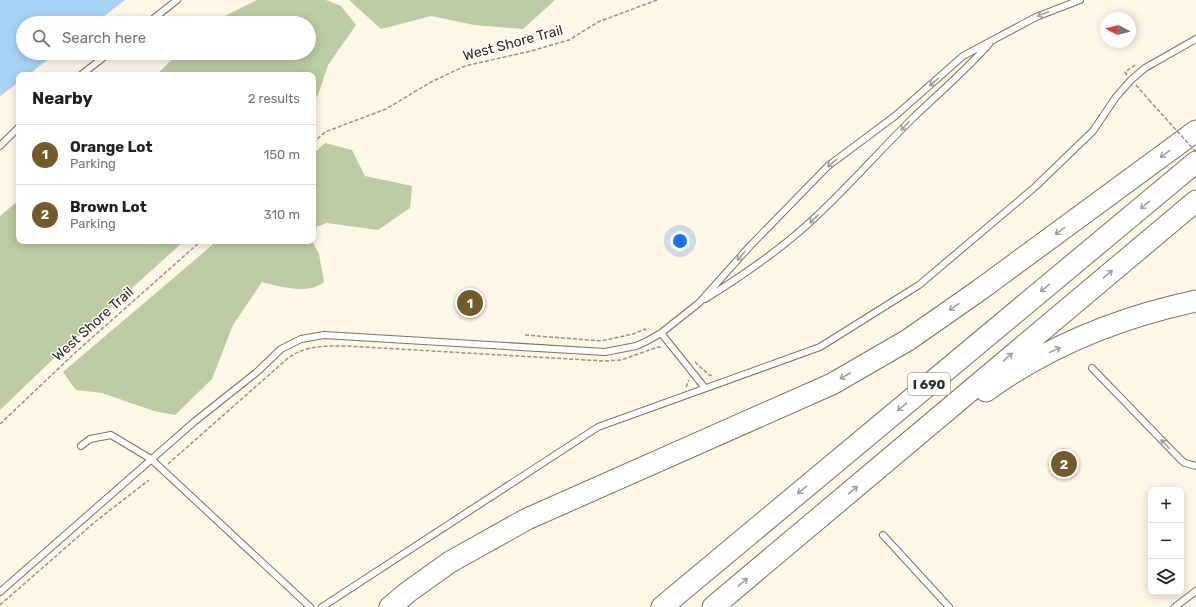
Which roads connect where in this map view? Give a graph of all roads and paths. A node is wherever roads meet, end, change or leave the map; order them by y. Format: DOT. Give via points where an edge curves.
graph roads {
  1 [pos="177,0"];
  2 [pos="657,0"];
  3 [pos="1080,0"];
  4 [pos="157,16"];
  5 [pos="1196,39"];
  6 [pos="993,40"];
  7 [pos="100,60"];
  8 [pos="85,72"];
  9 [pos="1149,100"];
  10 [pos="16,130"];
  11 [pos="1196,131"];
  12 [pos="316,140"];
  13 [pos="0,146"];
  14 [pos="1196,152"];
  15 [pos="1196,162"];
  16 [pos="1196,201"];
  17 [pos="198,244"];
  18 [pos="699,303"];
  19 [pos="1189,304"];
  20 [pos="661,333"];
  21 [pos="525,335"];
  22 [pos="652,338"];
  23 [pos="658,347"];
  24 [pos="655,348"];
  25 [pos="1092,368"];
  26 [pos="705,388"];
  27 [pos="0,424"];
  28 [pos="926,429"];
  29 [pos="81,446"];
  30 [pos="151,459"];
  31 [pos="168,464"];
  32 [pos="1196,466"];
  33 [pos="149,480"];
  34 [pos="883,534"];
  35 [pos="1196,591"];
  36 [pos="0,592"];
  37 [pos="0,605"];
  38 [pos="310,607"];
  39 [pos="322,607"];
  40 [pos="390,607"];
  41 [pos="662,607"];
  42 [pos="713,607"];
  43 [pos="949,607"];
  44 [pos="1175,607"];
  1 -- 4 [label="lane"];
  2 -- 12 [label="path, West Shore Trail" via="598,22 569,40 465,66 431,82 386,109 325,132"];
  3 -- 6 [label="lane, one-way" via="1036,17"];
  5 -- 26 [label="lane" via="1145,68 1131,80 1093,131 1035,187 919,285 820,347"];
  6 -- 18 [label="lane, one-way" via="808,224 758,266"];
  6 -- 18 [label="lane, one-way" via="963,56 895,116 828,166"];
  7 -- 8 [label="lane"];
  9 -- 14 [label="path, bridge"];
  10 -- 13 [label="lane"];
  11 -- 40 [label="highway, one-way" via="908,340 832,384 527,519 450,562"];
  15 -- 41 [label="highway, I 690, one-way"];
  28 -- 16 [label="highway, I 690, one-way"];
  17 -- 27 [label="path, West Shore Trail"];
  18 -- 20 [label="lane"];
  28 -- 19 [label="highway, one-way" via="1044,355 1097,330 1146,313"];
  20 -- 22 [label="lane"];
  20 -- 26 [label="lane"];
  21 -- 22 [label="path" via="601,341 646,329"];
  22 -- 23 [label="path"];
  22 -- 30 [label="lane" via="636,346 605,352 324,336 301,339 281,349"];
  24 -- 31 [label="path" via="621,360 604,361 346,346 309,348 297,351 286,359"];
  32 -- 25 [label="lane, one-way" via="1179,458"];
  26 -- 39 [label="lane" via="598,427"];
  42 -- 28 [label="highway, I 690, one-way"];
  29 -- 30 [label="lane" via="90,440 111,435"];
  30 -- 36 [label="lane"];
  30 -- 38 [label="lane"];
  33 -- 37 [label="path" via="96,521"];
  34 -- 43 [label="lane"];
  35 -- 44 [label="lane"];
}
